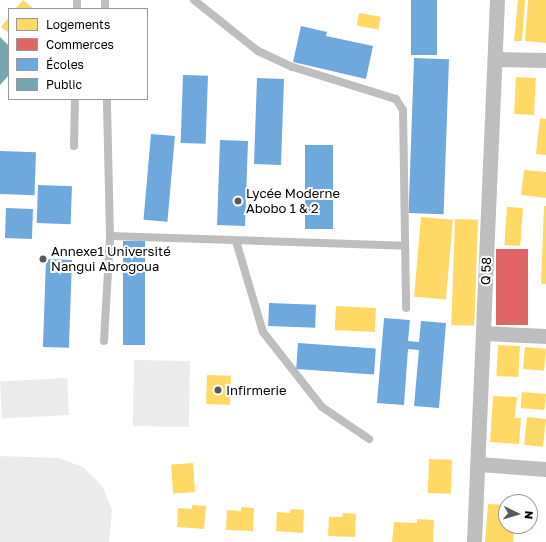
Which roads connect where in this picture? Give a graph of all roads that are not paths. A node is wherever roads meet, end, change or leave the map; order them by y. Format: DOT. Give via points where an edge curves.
graph roads {
  1 [pos="194,0"];
  2 [pos="497,0"];
  3 [pos="495,59"];
  4 [pos="546,60"];
  5 [pos="75,100"];
  6 [pos="107,100"];
  7 [pos="74,146"];
  8 [pos="110,236"];
  9 [pos="236,241"];
  10 [pos="405,246"];
  11 [pos="406,308"];
  12 [pos="484,333"];
  13 [pos="546,336"];
  14 [pos="104,341"];
  15 [pos="369,439"];
  16 [pos="478,464"];
  17 [pos="546,468"];
  18 [pos="474,542"];
  1 -- 10 [label="lane" via="258,51 293,67 396,99 402,110"];
  2 -- 3 [label="street, Q 58"];
  3 -- 4 [label="street"];
  3 -- 12 [label="street, Q 58"];
  5 -- 7 [label="lane"];
  6 -- 8 [label="lane"];
  8 -- 9 [label="lane"];
  8 -- 14 [label="lane"];
  9 -- 10 [label="lane"];
  9 -- 15 [label="lane" via="263,332 322,407"];
  10 -- 11 [label="lane"];
  12 -- 13 [label="street"];
  12 -- 16 [label="street, Q 58"];
  16 -- 17 [label="street"];
  16 -- 18 [label="street, Q 58"];
}
